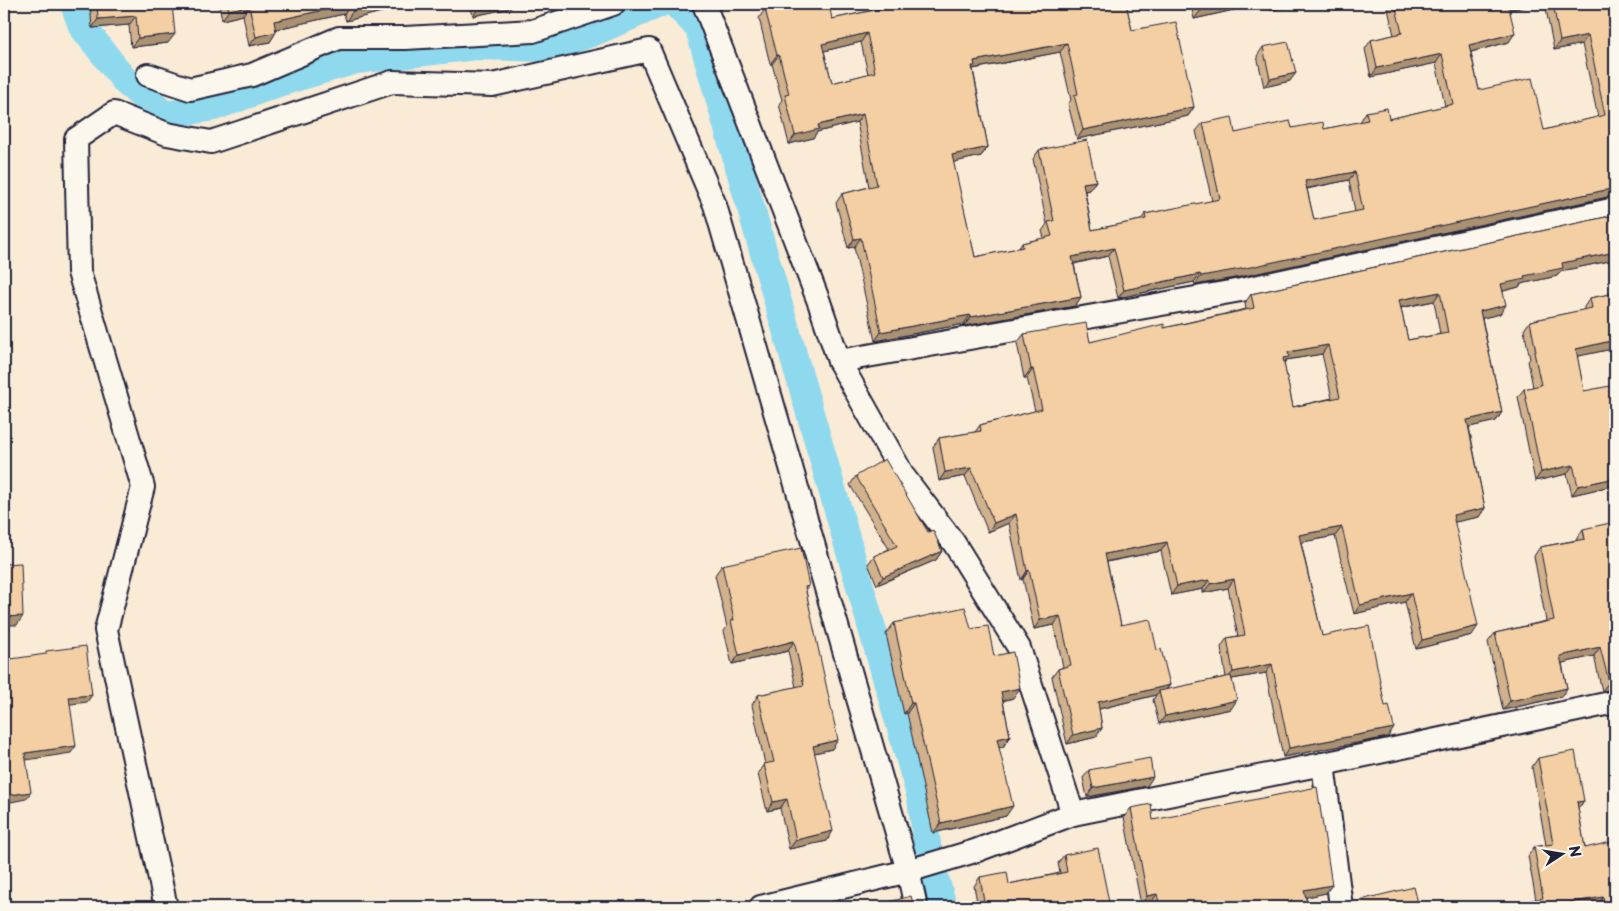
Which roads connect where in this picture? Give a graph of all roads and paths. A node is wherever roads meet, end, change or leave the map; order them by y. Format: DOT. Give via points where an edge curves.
graph roads {
  1 [pos="613,4"];
  2 [pos="704,4"];
  3 [pos="148,75"];
  4 [pos="1615,209"];
  5 [pos="839,361"];
  6 [pos="1615,702"];
  7 [pos="1323,764"];
  8 [pos="1073,814"];
  9 [pos="908,871"];
  10 [pos="166,907"];
  11 [pos="761,907"];
  12 [pos="916,907"];
  13 [pos="1341,907"];
  1 -- 3 [label="street" via="533,32 340,38 252,76 190,89"];
  2 -- 5 [label="street"];
  4 -- 5 [label="street" via="1241,290"];
  5 -- 8 [label="street" via="904,477 954,543 1019,648"];
  6 -- 7 [label="street"];
  7 -- 8 [label="street"];
  7 -- 13 [label="street"];
  8 -- 9 [label="street" via="975,851"];
  9 -- 10 [label="street" via="715,204 649,50 492,85 392,82 211,142 167,134 114,113 76,138 79,272 143,487 106,630"];
  9 -- 11 [label="street"];
  9 -- 12 [label="street"];
}
